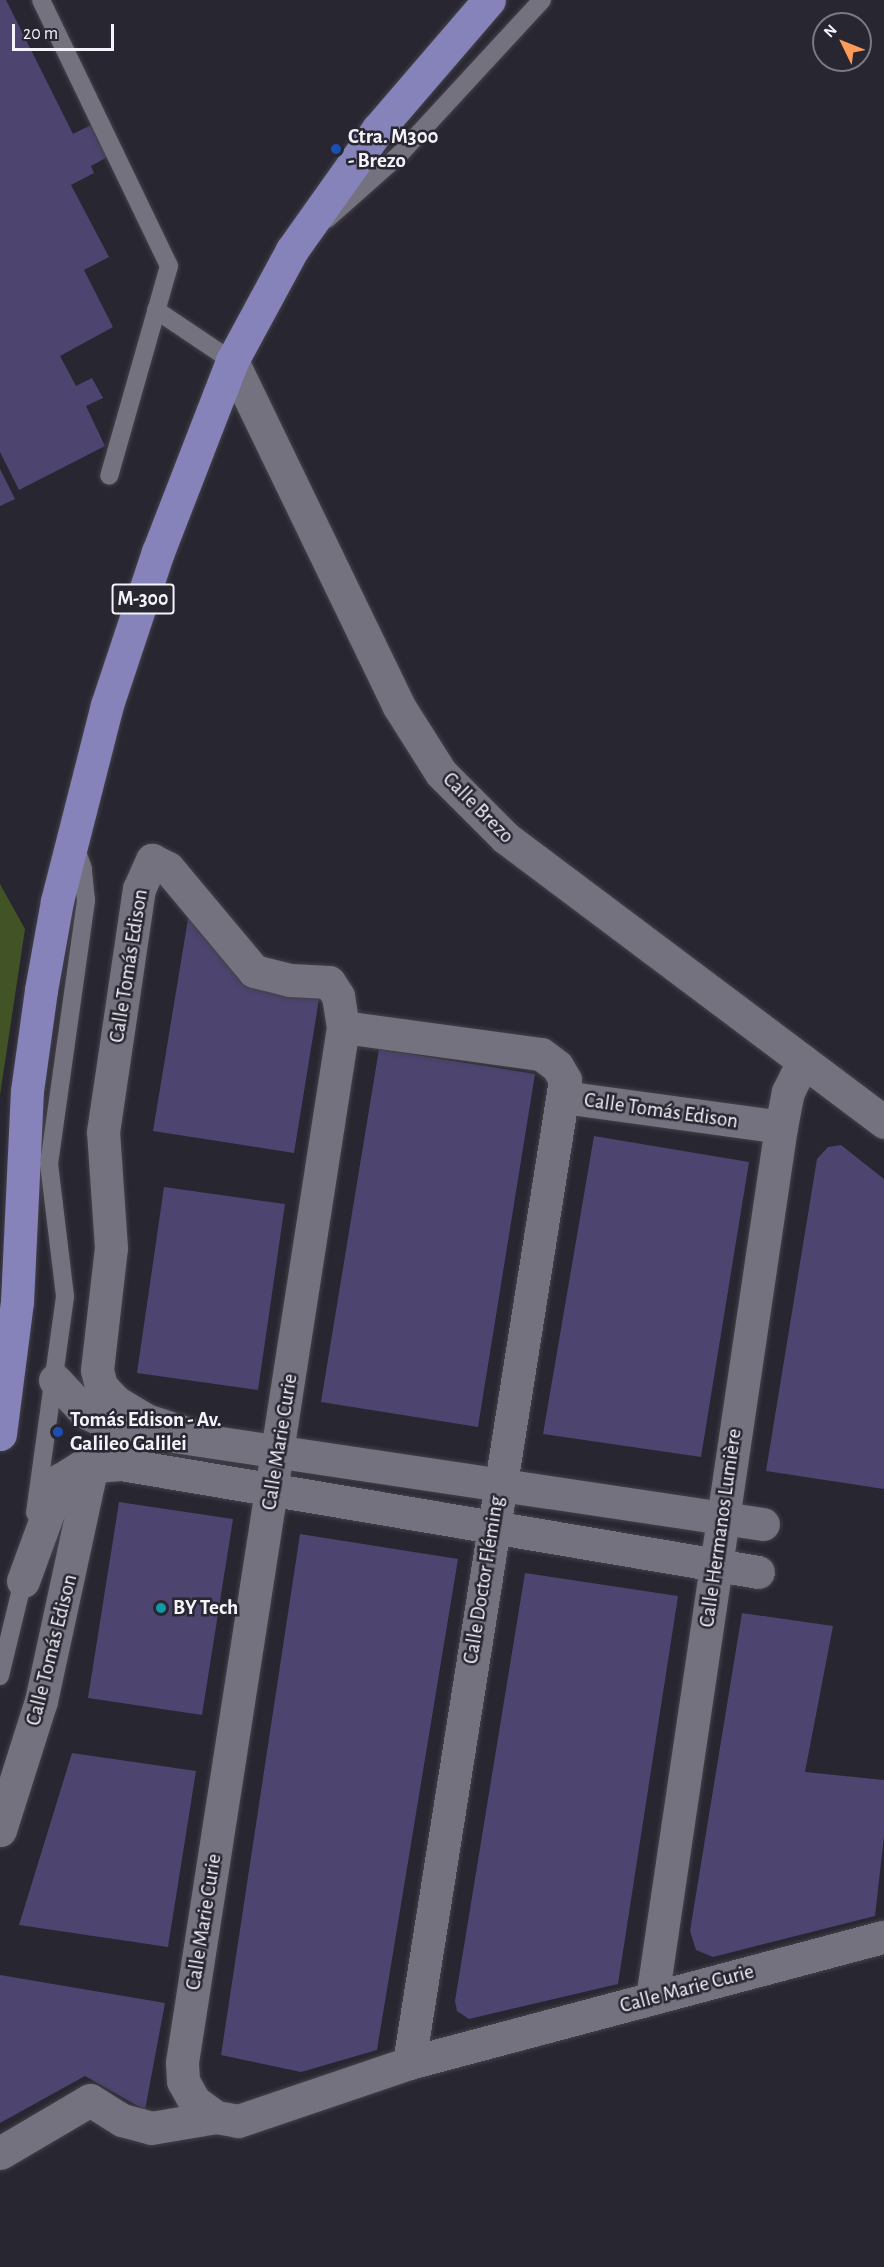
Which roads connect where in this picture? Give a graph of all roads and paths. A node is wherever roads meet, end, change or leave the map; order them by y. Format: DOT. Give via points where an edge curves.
graph roads {
  1 [pos="41,0"];
  2 [pos="489,0"];
  3 [pos="542,0"];
  4 [pos="292,250"];
  5 [pos="156,310"];
  6 [pos="232,361"];
  7 [pos="110,476"];
  8 [pos="74,843"];
  9 [pos="344,1027"];
  10 [pos="803,1061"];
  11 [pos="563,1097"];
  12 [pos="884,1122"];
  13 [pos="781,1127"];
  14 [pos="55,1380"];
  15 [pos="0,1434"];
  16 [pos="198,1437"];
  17 [pos="279,1449"];
  18 [pos="92,1466"];
  19 [pos="500,1484"];
  20 [pos="273,1490"];
  21 [pos="723,1518"];
  22 [pos="764,1524"];
  23 [pos="492,1527"];
  24 [pos="716,1565"];
  25 [pos="758,1572"];
  26 [pos="23,1581"];
  27 [pos="0,1676"];
  28 [pos="0,1830"];
  29 [pos="884,1937"];
  30 [pos="652,1998"];
  31 [pos="409,2063"];
  32 [pos="216,2117"];
  33 [pos="0,2153"];
  1 -- 5 [label="lane" via="169,266"];
  2 -- 4 [label="main road, M-300" via="378,129"];
  3 -- 4 [label="lane" via="399,156"];
  4 -- 6 [label="main road, M-300"];
  5 -- 6 [label="lane"];
  5 -- 7 [label="lane"];
  6 -- 8 [label="main road, M-300" via="158,552 107,705"];
  6 -- 10 [label="street, Calle Brezo" via="398,705 441,773 506,838"];
  8 -- 14 [label="lane" via="86,900 50,1164 65,1296"];
  8 -- 15 [label="main road, M-300" via="57,901 27,1091 17,1302"];
  9 -- 11 [label="street, Calle Tomás Edison" via="541,1054 557,1066 565,1080"];
  9 -- 16 [label="street, Calle Tomás Edison" via="338,996 329,982 290,980 254,971 168,868 152,860 139,889 103,1132 111,1248 97,1370 101,1386 116,1402 146,1420"];
  9 -- 17 [label="street, Calle Marie Curie"];
  10 -- 12 [label="street, Calle Brezo"];
  10 -- 13 [label="street, Calle Hermanos Lumière" via="788,1092"];
  11 -- 13 [label="street, Calle Tomás Edison"];
  11 -- 19 [label="street, Calle Doctor Fléming"];
  13 -- 21 [label="street, Calle Hermanos Lumière"];
  14 -- 16 [label="street" via="69,1398 97,1419 120,1428"];
  14 -- 26 [label="lane"];
  16 -- 17 [label="street"];
  17 -- 19 [label="street"];
  17 -- 20 [label="street, Calle Marie Curie"];
  18 -- 20 [label="street" via="121,1464"];
  18 -- 26 [label="street" via="81,1467 60,1480"];
  18 -- 28 [label="street, Calle Tomás Edison" via="41,1701"];
  19 -- 21 [label="street"];
  19 -- 23 [label="street, Calle Doctor Fléming"];
  20 -- 23 [label="street"];
  20 -- 32 [label="street, Calle Marie Curie" via="182,2062 183,2081 194,2101"];
  21 -- 22 [label="street"];
  21 -- 24 [label="street, Calle Hermanos Lumière"];
  23 -- 24 [label="street"];
  23 -- 31 [label="street, Calle Doctor Fléming"];
  24 -- 25 [label="street"];
  24 -- 30 [label="street, Calle Hermanos Lumière"];
  26 -- 27 [label="lane"];
  29 -- 30 [label="street, Calle Marie Curie"];
  30 -- 31 [label="street, Calle Marie Curie"];
  31 -- 32 [label="street, Calle Marie Curie" via="238,2121"];
  32 -- 33 [label="street" via="151,2128 122,2120 90,2100"];
}
